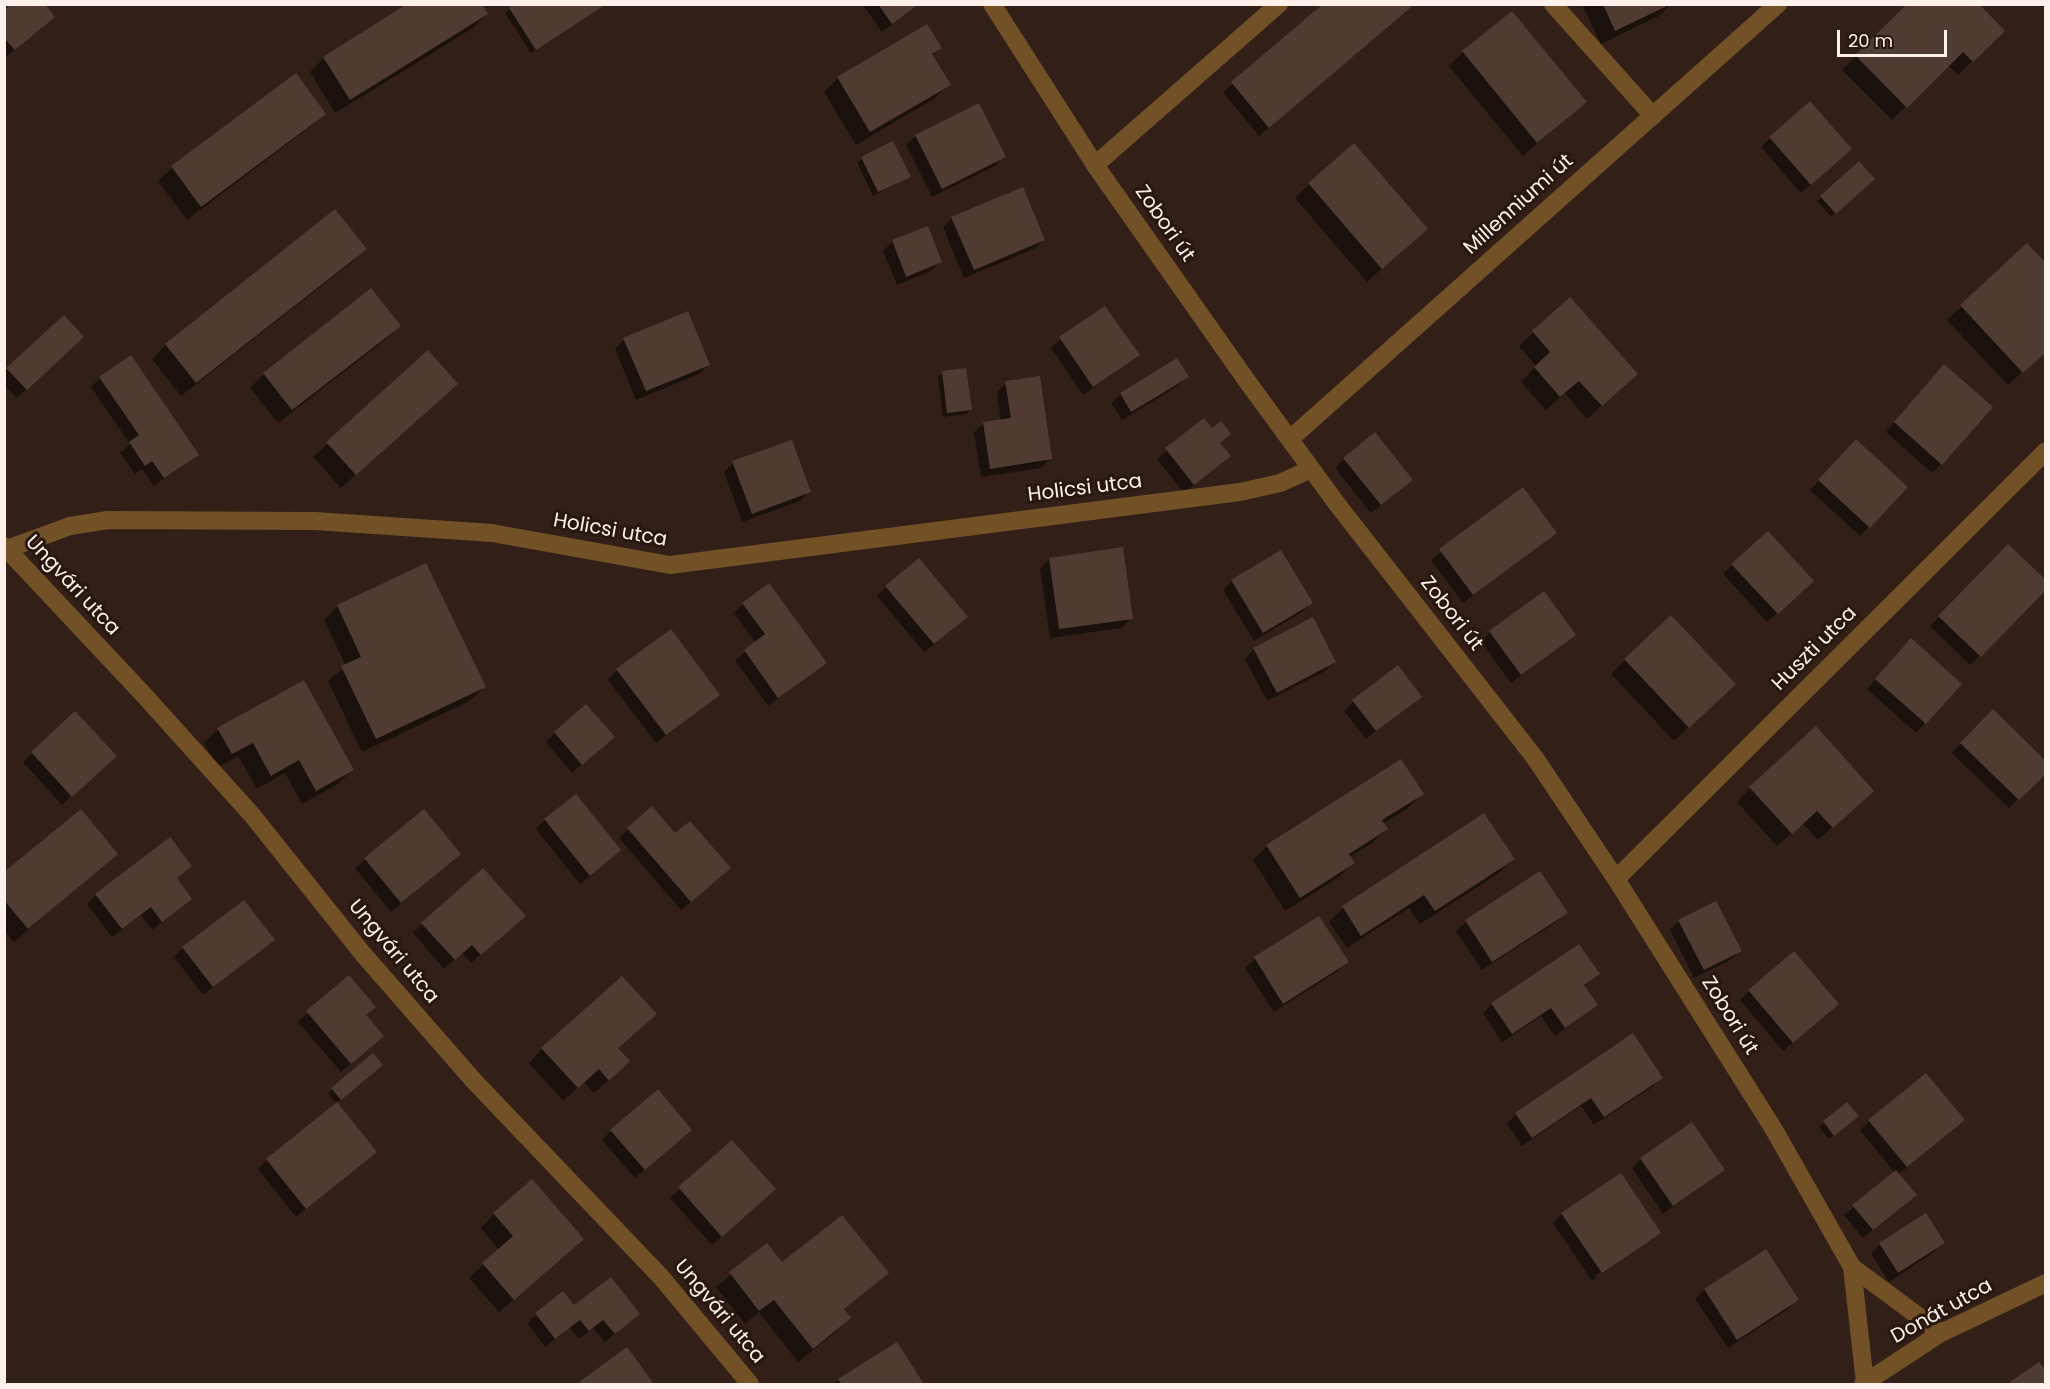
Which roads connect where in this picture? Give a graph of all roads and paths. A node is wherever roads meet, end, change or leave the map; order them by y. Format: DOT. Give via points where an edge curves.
graph roads {
  1 [pos="992,4"];
  2 [pos="1279,4"];
  3 [pos="1553,4"];
  4 [pos="1778,4"];
  5 [pos="1653,116"];
  6 [pos="1095,165"];
  7 [pos="1290,439"];
  8 [pos="2046,451"];
  9 [pos="1311,468"];
  10 [pos="6,547"];
  11 [pos="1616,879"];
  12 [pos="1852,1267"];
  13 [pos="2046,1283"];
  14 [pos="1941,1333"];
  15 [pos="750,1384"];
  16 [pos="1864,1384"];
  1 -- 6 [label="street, Zobori út"];
  2 -- 6 [label="street"];
  3 -- 5 [label="street"];
  4 -- 5 [label="street, Millenniumi út"];
  5 -- 7 [label="street, Millenniumi út"];
  6 -- 7 [label="street, Zobori út"];
  7 -- 9 [label="street, Zobori út"];
  8 -- 11 [label="street, Huszti utca"];
  9 -- 10 [label="street, Holicsi utca" via="1280,483 1240,492 669,565 492,533 315,521 108,520 70,526"];
  9 -- 11 [label="street, Zobori út" via="1535,758"];
  10 -- 15 [label="street, Ungvári utca" via="244,807 466,1073 661,1277"];
  11 -- 12 [label="street, Zobori út" via="1773,1128"];
  12 -- 14 [label="street, Zobori út"];
  12 -- 16 [label="street, Zobori út"];
  13 -- 14 [label="street, Donát utca"];
  14 -- 16 [label="street, Donát utca"];
}
